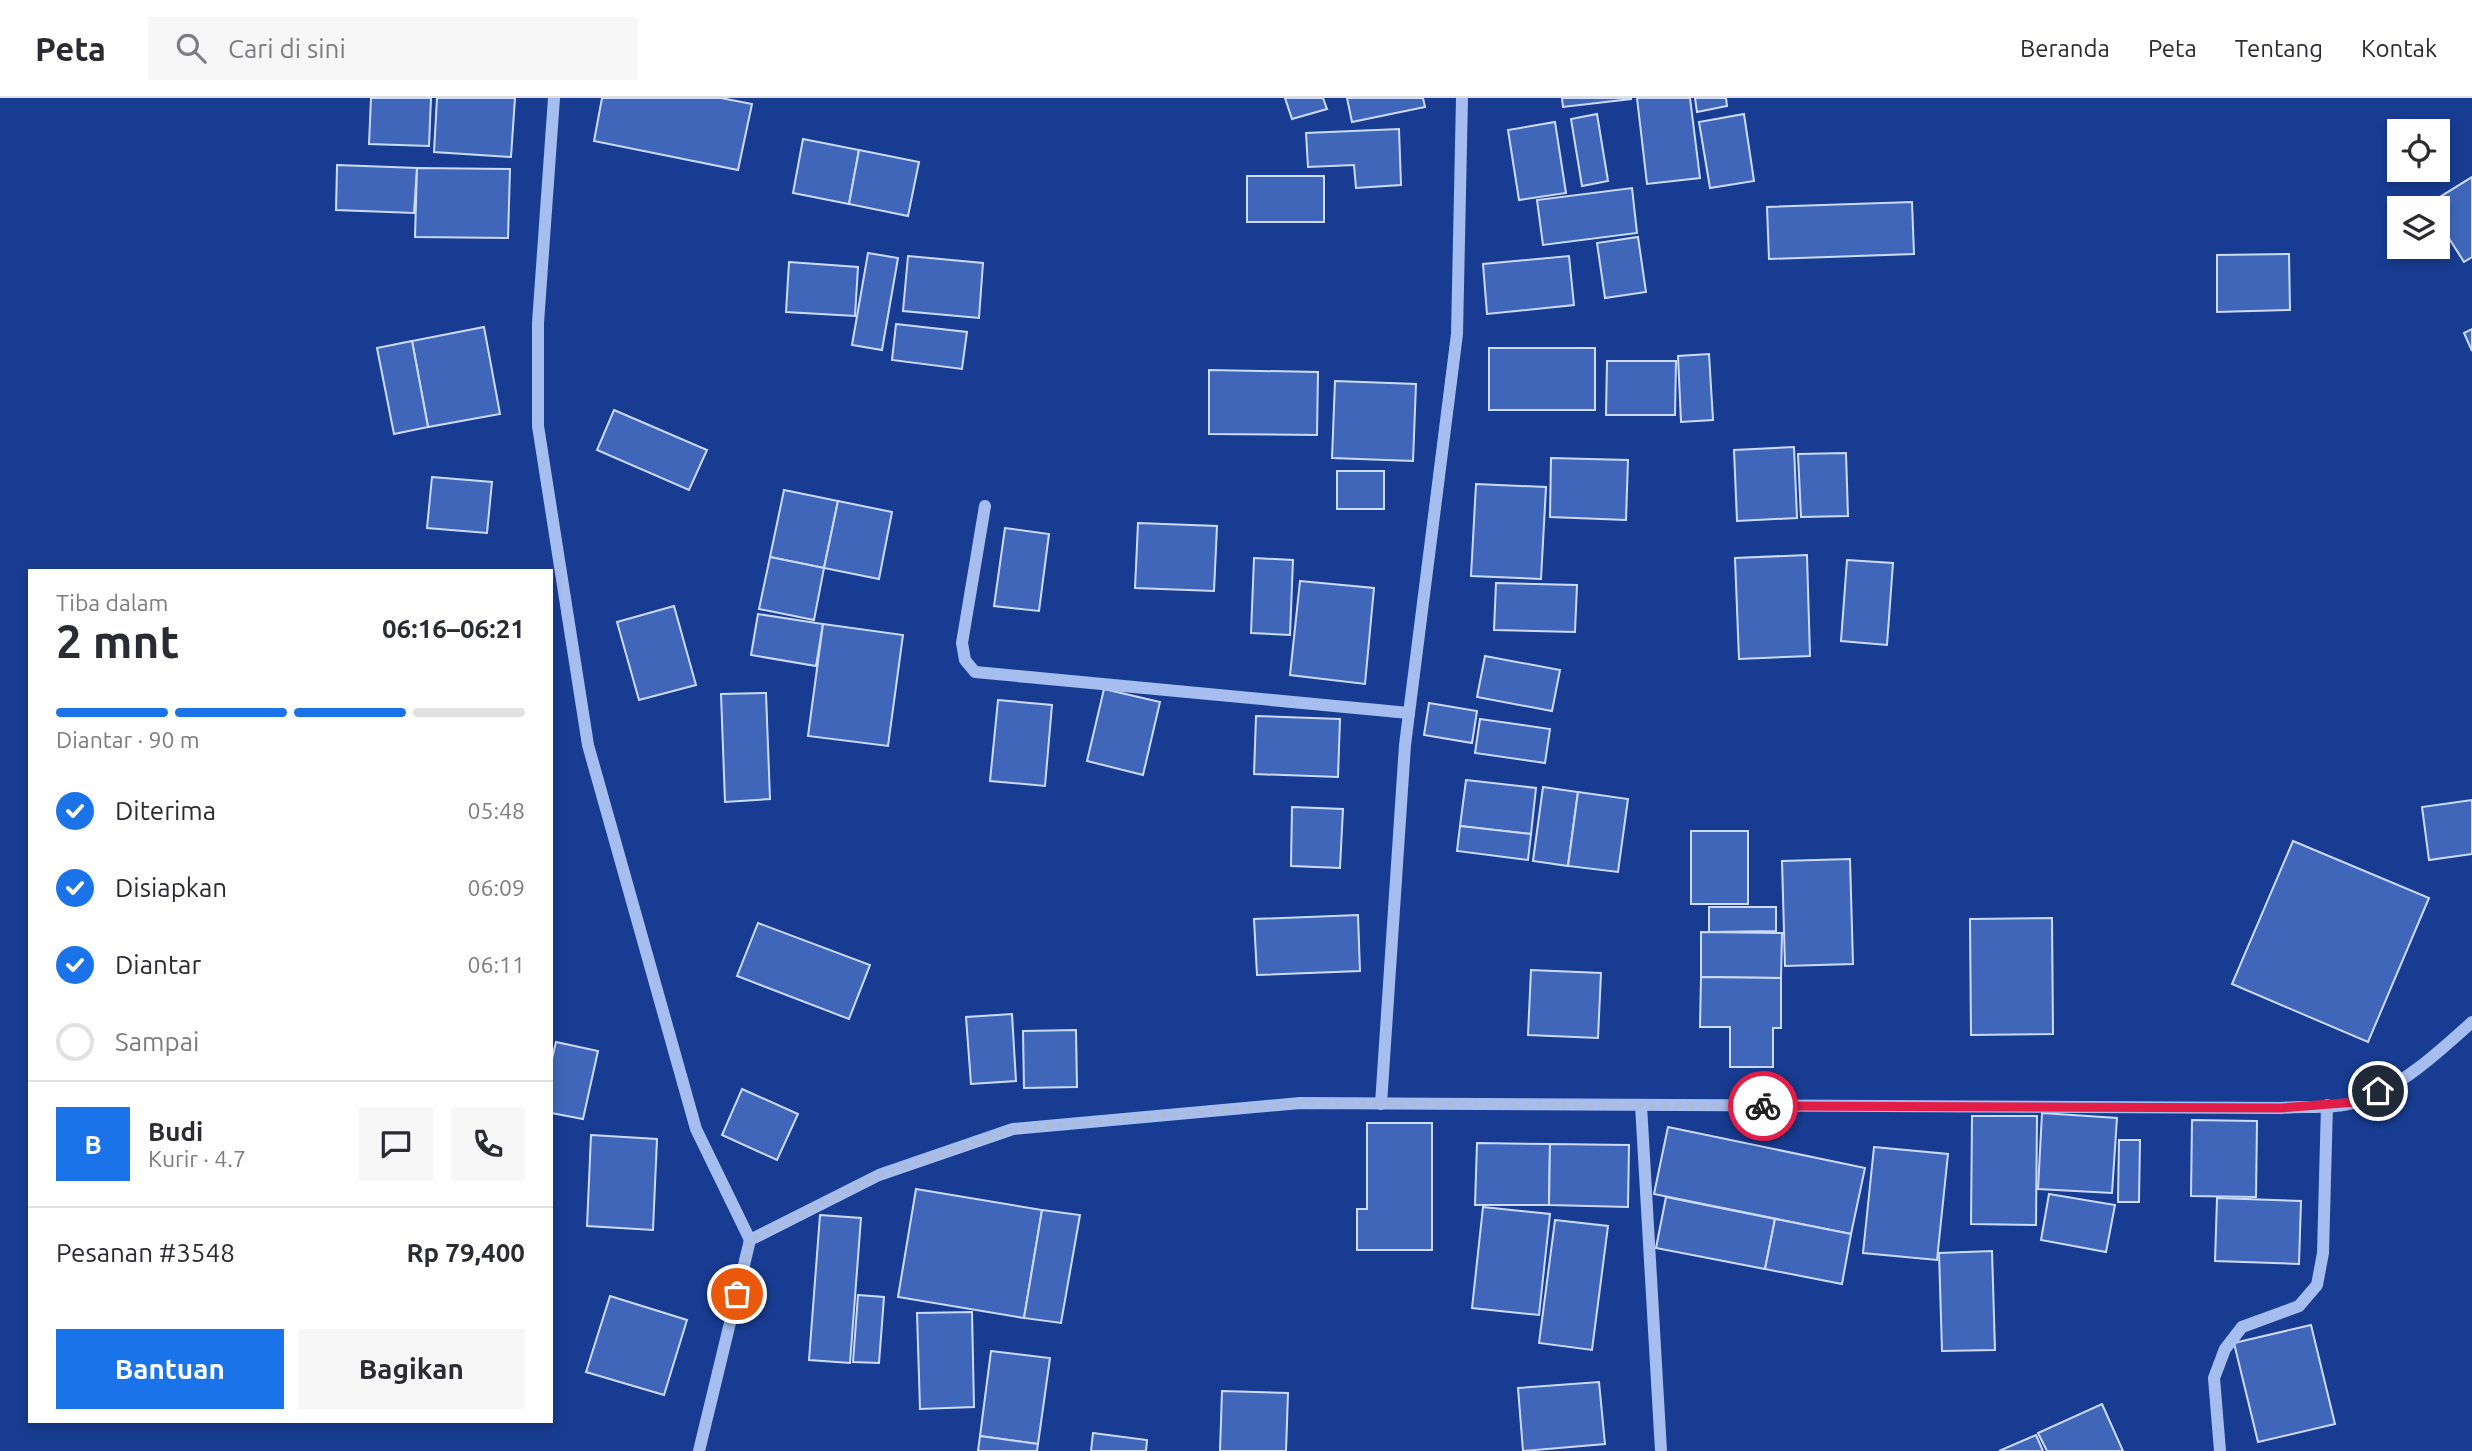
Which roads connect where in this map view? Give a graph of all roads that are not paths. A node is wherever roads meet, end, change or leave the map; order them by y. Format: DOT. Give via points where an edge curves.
graph roads {
  1 [pos="554,98"];
  2 [pos="1462,98"];
  3 [pos="985,506"];
  4 [pos="1409,713"];
  5 [pos="2472,1022"];
  6 [pos="1381,1104"];
  7 [pos="1641,1105"];
  8 [pos="2327,1105"];
  9 [pos="750,1240"];
  10 [pos="699,1451"];
  11 [pos="1661,1451"];
  12 [pos="2220,1451"];
  1 -- 9 [label="street" via="538,323 538,426 588,745 696,1129"];
  2 -- 4 [label="street" via="1457,334"];
  3 -- 4 [label="street" via="962,643 965,660 975,672"];
  4 -- 6 [label="street"];
  5 -- 8 [label="street" via="2423,1067 2356,1102"];
  6 -- 7 [label="street"];
  6 -- 9 [label="street" via="1300,1103 1013,1129 878,1175"];
  7 -- 8 [label="street"];
  7 -- 11 [label="street"];
  8 -- 12 [label="street" via="2318,1285 2299,1306 2242,1327 2225,1349 2214,1378"];
  9 -- 10 [label="street"];
}
